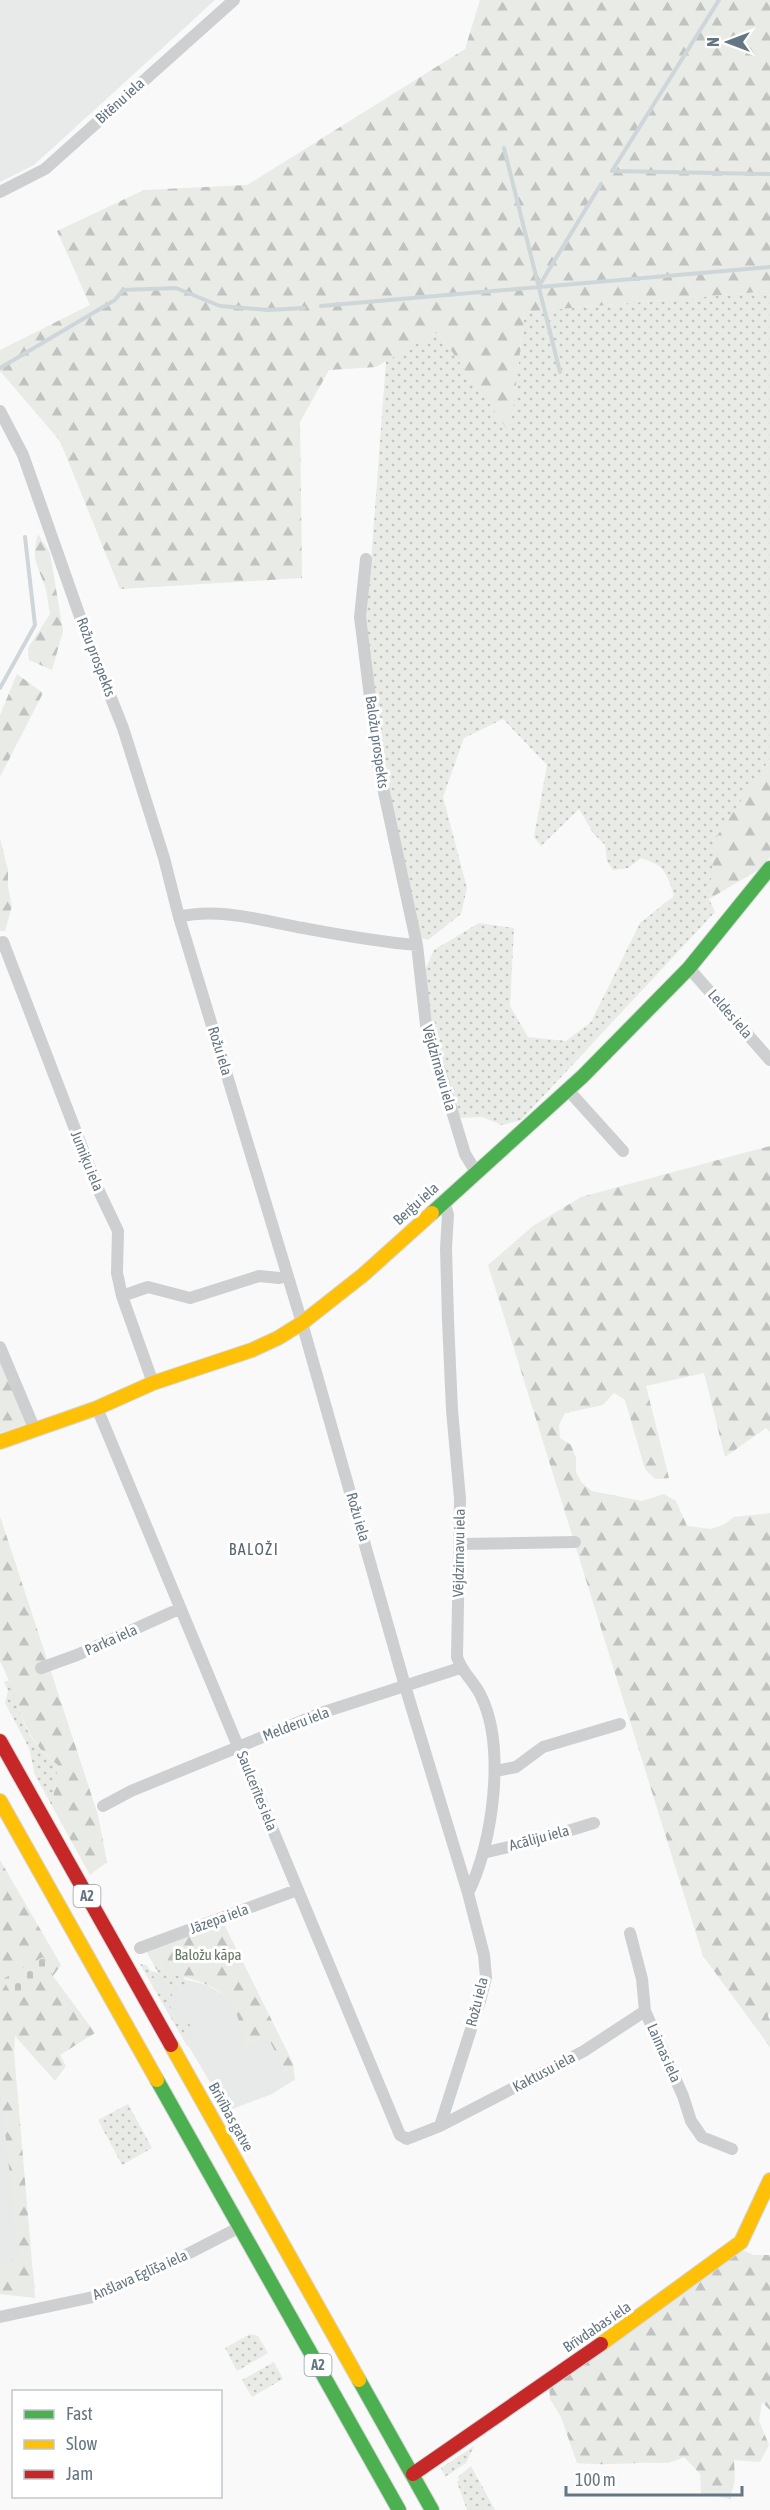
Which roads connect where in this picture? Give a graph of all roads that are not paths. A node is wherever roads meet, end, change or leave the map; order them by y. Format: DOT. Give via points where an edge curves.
graph roads {
  1 [pos="234,0"];
  2 [pos="0,192"];
  3 [pos="0,411"];
  4 [pos="366,559"];
  5 [pos="770,868"];
  6 [pos="178,913"];
  7 [pos="413,924"];
  8 [pos="1,943"];
  9 [pos="417,945"];
  10 [pos="689,968"];
  11 [pos="770,1060"];
  12 [pos="568,1090"];
  13 [pos="623,1150"];
  14 [pos="476,1172"];
  15 [pos="444,1201"];
  16 [pos="287,1276"];
  17 [pos="122,1296"];
  18 [pos="302,1323"];
  19 [pos="0,1347"];
  20 [pos="153,1383"];
  21 [pos="97,1408"];
  22 [pos="35,1430"];
  23 [pos="0,1442"];
  24 [pos="575,1542"];
  25 [pos="460,1544"];
  26 [pos="179,1609"];
  27 [pos="41,1668"];
  28 [pos="460,1668"];
  29 [pos="405,1686"];
  30 [pos="620,1724"];
  31 [pos="0,1742"];
  32 [pos="238,1746"];
  33 [pos="496,1772"];
  34 [pos="0,1801"];
  35 [pos="103,1806"];
  36 [pos="594,1823"];
  37 [pos="483,1853"];
  38 [pos="297,1890"];
  39 [pos="468,1893"];
  40 [pos="630,1933"];
  41 [pos="140,1948"];
  42 [pos="645,2011"];
  43 [pos="440,2126"];
  44 [pos="732,2149"];
  45 [pos="770,2180"];
  46 [pos="240,2227"];
  47 [pos="0,2317"];
  48 [pos="413,2474"];
  49 [pos="399,2510"];
  50 [pos="432,2510"];
  1 -- 2 [label="street, Bitēnu iela" via="45,169"];
  3 -- 6 [label="street, Rožu prospekts" via="23,455 119,718"];
  4 -- 7 [label="street, Baložu prospekts" via="360,617 379,769"];
  5 -- 10 [label="main road, Berģu iela"];
  6 -- 9 [label="street" via="246,918"];
  6 -- 16 [label="street, Rožu iela"];
  7 -- 9 [label="street, Vējdzirnavu iela"];
  8 -- 17 [label="street, Jumiķu iela" via="118,1231 117,1273"];
  9 -- 14 [label="street, Vējdzirnavu iela" via="426,1025 465,1154"];
  10 -- 11 [label="street, Leldes iela"];
  10 -- 12 [label="main road, Berģu iela"];
  12 -- 13 [label="street"];
  12 -- 14 [label="main road, Berģu iela"];
  14 -- 15 [label="main road, Berģu iela"];
  15 -- 18 [label="main road, Berģu iela" via="363,1275"];
  15 -- 25 [label="street, Vējdzirnavu iela" via="448,1215 448,1320"];
  16 -- 17 [label="street" via="259,1276 190,1298 148,1287"];
  16 -- 18 [label="street, Rožu iela"];
  17 -- 20 [label="street, Jumiķu iela"];
  18 -- 20 [label="main road, Berģu iela" via="252,1350"];
  18 -- 29 [label="street, Rožu iela"];
  19 -- 22 [label="street"];
  20 -- 21 [label="main road, Berģu iela"];
  21 -- 22 [label="main road, Berģu iela"];
  21 -- 26 [label="street, Saulcerītes iela"];
  22 -- 23 [label="main road, Berģu iela"];
  24 -- 25 [label="street"];
  25 -- 28 [label="street, Vējdzirnavu iela"];
  26 -- 27 [label="street, Parka iela"];
  26 -- 32 [label="street, Saulcerītes iela"];
  28 -- 29 [label="street, Melderu iela"];
  28 -- 33 [label="street" via="481,1696 491,1727"];
  29 -- 32 [label="street, Melderu iela"];
  29 -- 39 [label="street, Rožu iela"];
  30 -- 33 [label="street" via="543,1747 516,1767"];
  31 -- 48 [label="main road, Brīvības gatve / A2"];
  32 -- 35 [label="street, Melderu iela"];
  32 -- 38 [label="street, Saulcerītes iela"];
  33 -- 37 [label="street"];
  34 -- 46 [label="main road, A2"];
  36 -- 37 [label="street, Acāliju iela"];
  37 -- 39 [label="street"];
  38 -- 41 [label="street, Jāzepa iela"];
  38 -- 43 [label="street, Saulcerītes iela" via="400,2135 407,2139"];
  39 -- 43 [label="street, Rožu iela" via="486,1977"];
  40 -- 42 [label="street, Laimas iela" via="642,1979"];
  42 -- 43 [label="street, Kaktusu iela" via="584,2050"];
  42 -- 44 [label="street, Laimas iela" via="691,2121 702,2137"];
  45 -- 48 [label="main road, Brīvdabas iela" via="741,2242 639,2318"];
  46 -- 47 [label="street, Anšlava Eglīša iela" via="93,2297"];
  46 -- 49 [label="main road, A2"];
  48 -- 50 [label="main road, Brīvības gatve / A2"];
}
